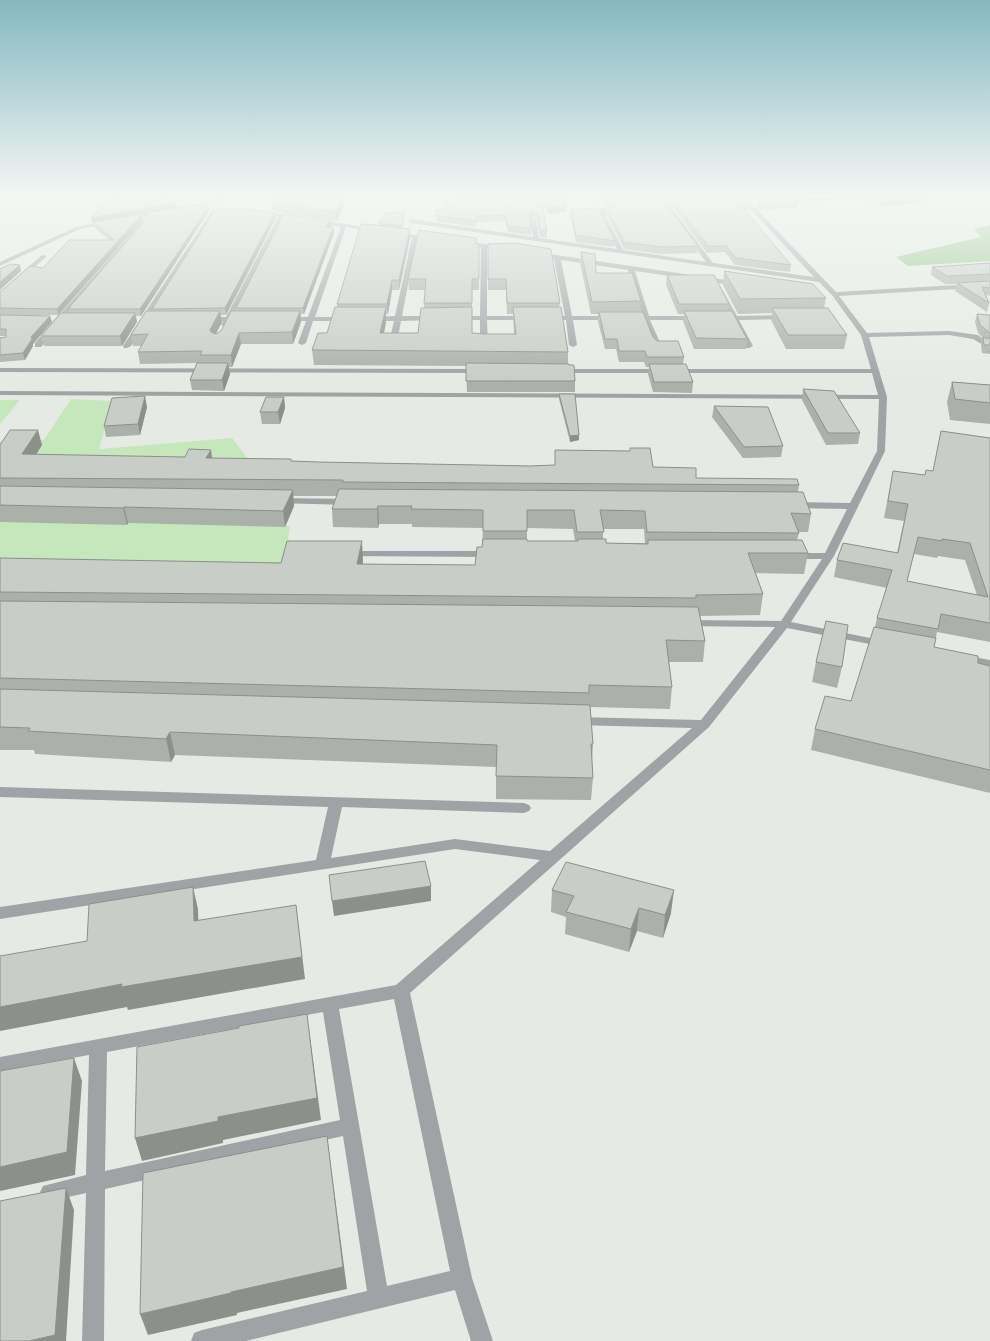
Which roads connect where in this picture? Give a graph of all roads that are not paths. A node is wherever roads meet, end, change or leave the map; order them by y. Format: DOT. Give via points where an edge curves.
graph roads {
  1 [pos="12,259"];
  2 [pos="41,259"];
  3 [pos="111,259"];
  4 [pos="183,259"];
  5 [pos="260,259"];
  6 [pos="332,259"];
  7 [pos="411,259"];
  8 [pos="484,259"];
  9 [pos="557,259"];
  10 [pos="568,259"];
  11 [pos="673,259"];
  12 [pos="707,259"];
  13 [pos="801,259"];
  14 [pos="0,264"];
  15 [pos="711,264"];
  16 [pos="631,268"];
  17 [pos="715,280"];
  18 [pos="821,280"];
  19 [pos="745,285"];
  20 [pos="989,285"];
  21 [pos="0,296"];
  22 [pos="833,297"];
  23 [pos="796,317"];
  24 [pos="399,318"];
  25 [pos="483,318"];
  26 [pos="569,318"];
  27 [pos="646,318"];
  28 [pos="734,318"];
  29 [pos="55,319"];
  30 [pos="74,319"];
  31 [pos="198,319"];
  32 [pos="228,319"];
  33 [pos="250,319"];
  34 [pos="280,319"];
  35 [pos="310,319"];
  36 [pos="223,331"];
  37 [pos="865,335"];
  38 [pos="302,343"];
  39 [pos="393,343"];
  40 [pos="985,344"];
  41 [pos="38,345"];
  42 [pos="573,345"];
  43 [pos="127,346"];
  44 [pos="484,346"];
  45 [pos="749,346"];
  46 [pos="658,347"];
  47 [pos="0,370"];
  48 [pos="494,371"];
  49 [pos="550,371"];
  50 [pos="876,371"];
  51 [pos="0,393"];
  52 [pos="883,397"];
  53 [pos="269,501"];
  54 [pos="364,502"];
  55 [pos="782,505"];
  56 [pos="853,506"];
  57 [pos="336,554"];
  58 [pos="503,554"];
  59 [pos="781,556"];
  60 [pos="829,556"];
  61 [pos="672,623"];
  62 [pos="784,624"];
  63 [pos="898,646"];
  64 [pos="952,657"];
  65 [pos="990,664"];
  66 [pos="562,720"];
  67 [pos="704,724"];
  68 [pos="0,792"];
  69 [pos="336,802"];
  70 [pos="524,808"];
  71 [pos="552,857"];
  72 [pos="322,864"];
  73 [pos="0,913"];
  74 [pos="401,991"];
  75 [pos="330,1003"];
  76 [pos="98,1046"];
  77 [pos="0,1064"];
  78 [pos="350,1126"];
  79 [pos="95,1182"];
  80 [pos="29,1196"];
  81 [pos="462,1278"];
  82 [pos="379,1298"];
  83 [pos="92,1341"];
  84 [pos="202,1341"];
  85 [pos="482,1341"];
  1 -- 14 [label="street"];
  2 -- 21 [label="street"];
  3 -- 29 [label="street"];
  4 -- 43 [label="street"];
  5 -- 32 [label="street"];
  6 -- 35 [label="street"];
  7 -- 24 [label="street"];
  8 -- 25 [label="street"];
  9 -- 26 [label="street"];
  10 -- 16 [label="street"];
  11 -- 15 [label="street"];
  12 -- 15 [label="street"];
  13 -- 18 [label="street"];
  15 -- 18 [label="street"];
  16 -- 17 [label="street"];
  16 -- 27 [label="street"];
  17 -- 19 [label="street"];
  17 -- 28 [label="street"];
  18 -- 22 [label="street"];
  20 -- 22 [label="street"];
  22 -- 37 [label="street" via="846,317"];
  23 -- 28 [label="street"];
  24 -- 25 [label="street"];
  24 -- 35 [label="street"];
  24 -- 39 [label="street"];
  25 -- 26 [label="street"];
  25 -- 44 [label="street"];
  26 -- 27 [label="street"];
  26 -- 42 [label="street"];
  27 -- 28 [label="street"];
  27 -- 46 [label="street"];
  28 -- 45 [label="street"];
  29 -- 30 [label="street"];
  29 -- 41 [label="street"];
  31 -- 32 [label="street"];
  32 -- 33 [label="street"];
  32 -- 36 [label="street"];
  34 -- 35 [label="street"];
  35 -- 38 [label="street"];
  37 -- 40 [label="street" via="949,333 975,337"];
  37 -- 50 [label="street"];
  47 -- 48 [label="street"];
  49 -- 50 [label="street"];
  50 -- 52 [label="street"];
  51 -- 52 [label="street"];
  52 -- 56 [label="street" via="881,451"];
  53 -- 54 [label="street"];
  55 -- 56 [label="street"];
  56 -- 60 [label="street"];
  57 -- 58 [label="street"];
  59 -- 60 [label="street"];
  60 -- 62 [label="street"];
  61 -- 62 [label="street"];
  62 -- 63 [label="street"];
  62 -- 67 [label="street"];
  64 -- 65 [label="street"];
  66 -- 67 [label="street"];
  67 -- 71 [label="street"];
  68 -- 69 [label="street"];
  69 -- 70 [label="street"];
  69 -- 72 [label="street"];
  71 -- 72 [label="street" via="455,844"];
  71 -- 74 [label="street"];
  72 -- 73 [label="street"];
  74 -- 75 [label="street"];
  74 -- 81 [label="street"];
  75 -- 76 [label="street"];
  75 -- 78 [label="street"];
  76 -- 77 [label="street"];
  76 -- 79 [label="street"];
  78 -- 79 [label="street"];
  78 -- 82 [label="street"];
  79 -- 80 [label="street"];
  79 -- 83 [label="street"];
  81 -- 82 [label="street"];
  81 -- 85 [label="street"];
  82 -- 84 [label="street"];
}
